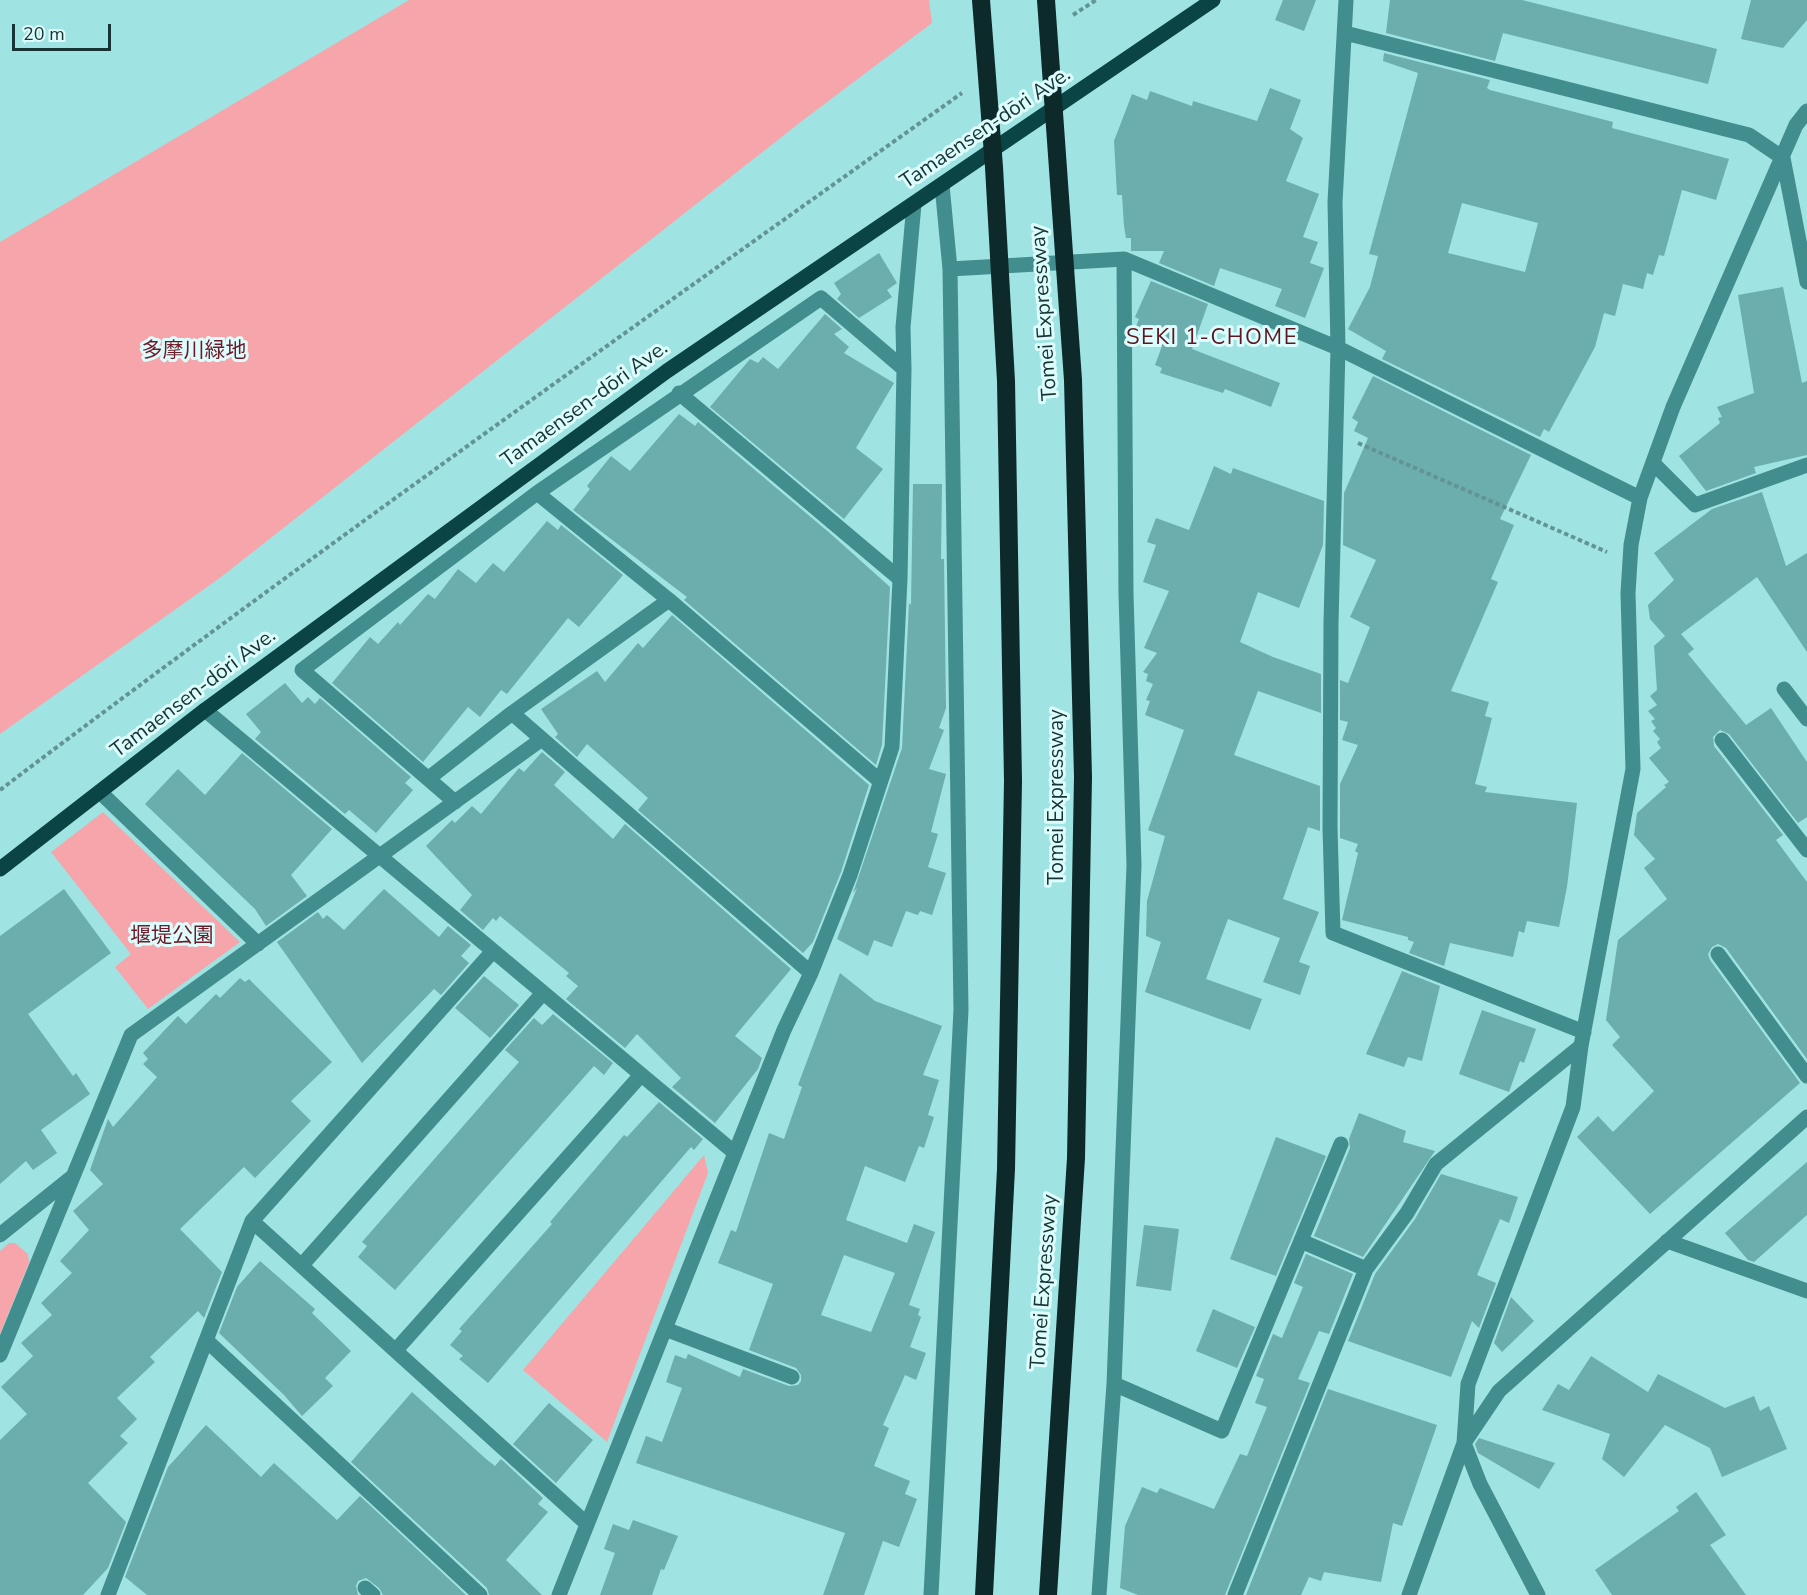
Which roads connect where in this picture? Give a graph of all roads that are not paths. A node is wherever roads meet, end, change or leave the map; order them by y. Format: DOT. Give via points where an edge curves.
graph roads {
  1 [pos="981,0"];
  2 [pos="1046,0"];
  3 [pos="1213,0"];
  4 [pos="1346,0"];
  5 [pos="1345,33"];
  6 [pos="1807,111"];
  7 [pos="1783,158"];
  8 [pos="942,185"];
  9 [pos="914,204"];
  10 [pos="1124,259"];
  11 [pos="950,269"];
  12 [pos="1807,282"];
  13 [pos="1338,348"];
  14 [pos="904,369"];
  15 [pos="679,393"];
  16 [pos="1653,463"];
  17 [pos="1807,465"];
  18 [pos="537,493"];
  19 [pos="1640,498"];
  20 [pos="900,579"];
  21 [pos="669,600"];
  22 [pos="1784,689"];
  23 [pos="205,710"];
  24 [pos="512,713"];
  25 [pos="1807,719"];
  26 [pos="542,739"];
  27 [pos="1722,740"];
  28 [pos="429,778"];
  29 [pos="880,782"];
  30 [pos="100,792"];
  31 [pos="455,802"];
  32 [pos="1807,850"];
  33 [pos="379,856"];
  34 [pos="0,869"];
  35 [pos="258,944"];
  36 [pos="493,951"];
  37 [pos="1718,954"];
  38 [pos="811,973"];
  39 [pos="543,993"];
  40 [pos="1582,1039"];
  41 [pos="641,1075"];
  42 [pos="1807,1076"];
  43 [pos="1807,1116"];
  44 [pos="1341,1144"];
  45 [pos="735,1153"];
  46 [pos="74,1175"];
  47 [pos="252,1221"];
  48 [pos="0,1235"];
  49 [pos="1301,1240"];
  50 [pos="1667,1241"];
  51 [pos="302,1265"];
  52 [pos="1366,1269"];
  53 [pos="1807,1291"];
  54 [pos="665,1329"];
  55 [pos="206,1340"];
  56 [pos="396,1350"];
  57 [pos="0,1355"];
  58 [pos="792,1377"];
  59 [pos="1114,1384"];
  60 [pos="1464,1443"];
  61 [pos="587,1524"];
  62 [pos="108,1595"];
  63 [pos="480,1595"];
  64 [pos="559,1595"];
  65 [pos="930,1595"];
  66 [pos="984,1595"];
  67 [pos="1048,1595"];
  68 [pos="1100,1595"];
  69 [pos="1235,1595"];
  70 [pos="1409,1595"];
  71 [pos="1538,1595"];
  1 -- 66 [label="highway, Tomei Expressway, bridge" via="1006,381 1014,781 1006,1169"];
  2 -- 67 [label="highway, Tomei Expressway, bridge" via="1073,380 1083,777 1076,1158"];
  3 -- 8 [label="main road, Tamaensen-dōri Ave."];
  4 -- 5 [label="street"];
  5 -- 7 [label="street" via="1749,135"];
  5 -- 13 [label="street" via="1335,202"];
  6 -- 7 [label="street" via="1796,125"];
  7 -- 12 [label="street"];
  7 -- 16 [label="street" via="1673,407"];
  8 -- 9 [label="main road, Tamaensen-dōri Ave."];
  8 -- 11 [label="street"];
  9 -- 14 [label="street" via="903,327"];
  9 -- 23 [label="main road, Tamaensen-dōri Ave." via="667,371"];
  10 -- 11 [label="street"];
  10 -- 13 [label="street"];
  10 -- 59 [label="street" via="1126,594 1134,865"];
  11 -- 65 [label="street" via="961,1010"];
  13 -- 19 [label="street"];
  13 -- 40 [label="street" via="1331,623 1333,933"];
  14 -- 15 [label="street" via="821,298"];
  14 -- 20 [label="street"];
  15 -- 18 [label="street"];
  15 -- 20 [label="street"];
  16 -- 17 [label="street" via="1695,505"];
  16 -- 19 [label="street"];
  18 -- 21 [label="street"];
  18 -- 28 [label="street" via="302,670"];
  19 -- 40 [label="street" via="1631,545 1628,593 1633,769"];
  20 -- 29 [label="street" via="892,747"];
  21 -- 24 [label="street"];
  21 -- 29 [label="street"];
  22 -- 25 [label="street"];
  23 -- 30 [label="main road, Tamaensen-dōri Ave."];
  23 -- 33 [label="street"];
  24 -- 26 [label="street"];
  24 -- 28 [label="street"];
  26 -- 31 [label="street"];
  26 -- 38 [label="street"];
  27 -- 32 [label="street"];
  28 -- 31 [label="street"];
  29 -- 38 [label="street" via="850,875"];
  30 -- 34 [label="main road, Tamaensen-dōri Ave."];
  30 -- 35 [label="street"];
  31 -- 33 [label="street"];
  33 -- 35 [label="street"];
  33 -- 36 [label="street"];
  35 -- 46 [label="street" via="131,1035"];
  36 -- 39 [label="street"];
  36 -- 47 [label="street"];
  37 -- 42 [label="street"];
  38 -- 45 [label="street"];
  39 -- 41 [label="street"];
  39 -- 51 [label="street"];
  40 -- 52 [label="street" via="1436,1164 1407,1213"];
  40 -- 60 [label="street" via="1573,1107 1468,1384"];
  41 -- 45 [label="street"];
  41 -- 56 [label="street"];
  43 -- 50 [label="street"];
  44 -- 49 [label="street"];
  45 -- 54 [label="street"];
  46 -- 48 [label="street"];
  46 -- 57 [label="street"];
  47 -- 51 [label="street"];
  47 -- 55 [label="street"];
  49 -- 52 [label="street"];
  49 -- 59 [label="street" via="1222,1431"];
  50 -- 53 [label="street"];
  50 -- 60 [label="street" via="1499,1391"];
  51 -- 56 [label="street"];
  52 -- 69 [label="street"];
  54 -- 58 [label="street"];
  54 -- 61 [label="street"];
  55 -- 62 [label="street"];
  55 -- 63 [label="street"];
  56 -- 61 [label="street"];
  59 -- 68 [label="street"];
  60 -- 70 [label="street"];
  60 -- 71 [label="street" via="1480,1484"];
  61 -- 64 [label="street"];
}
